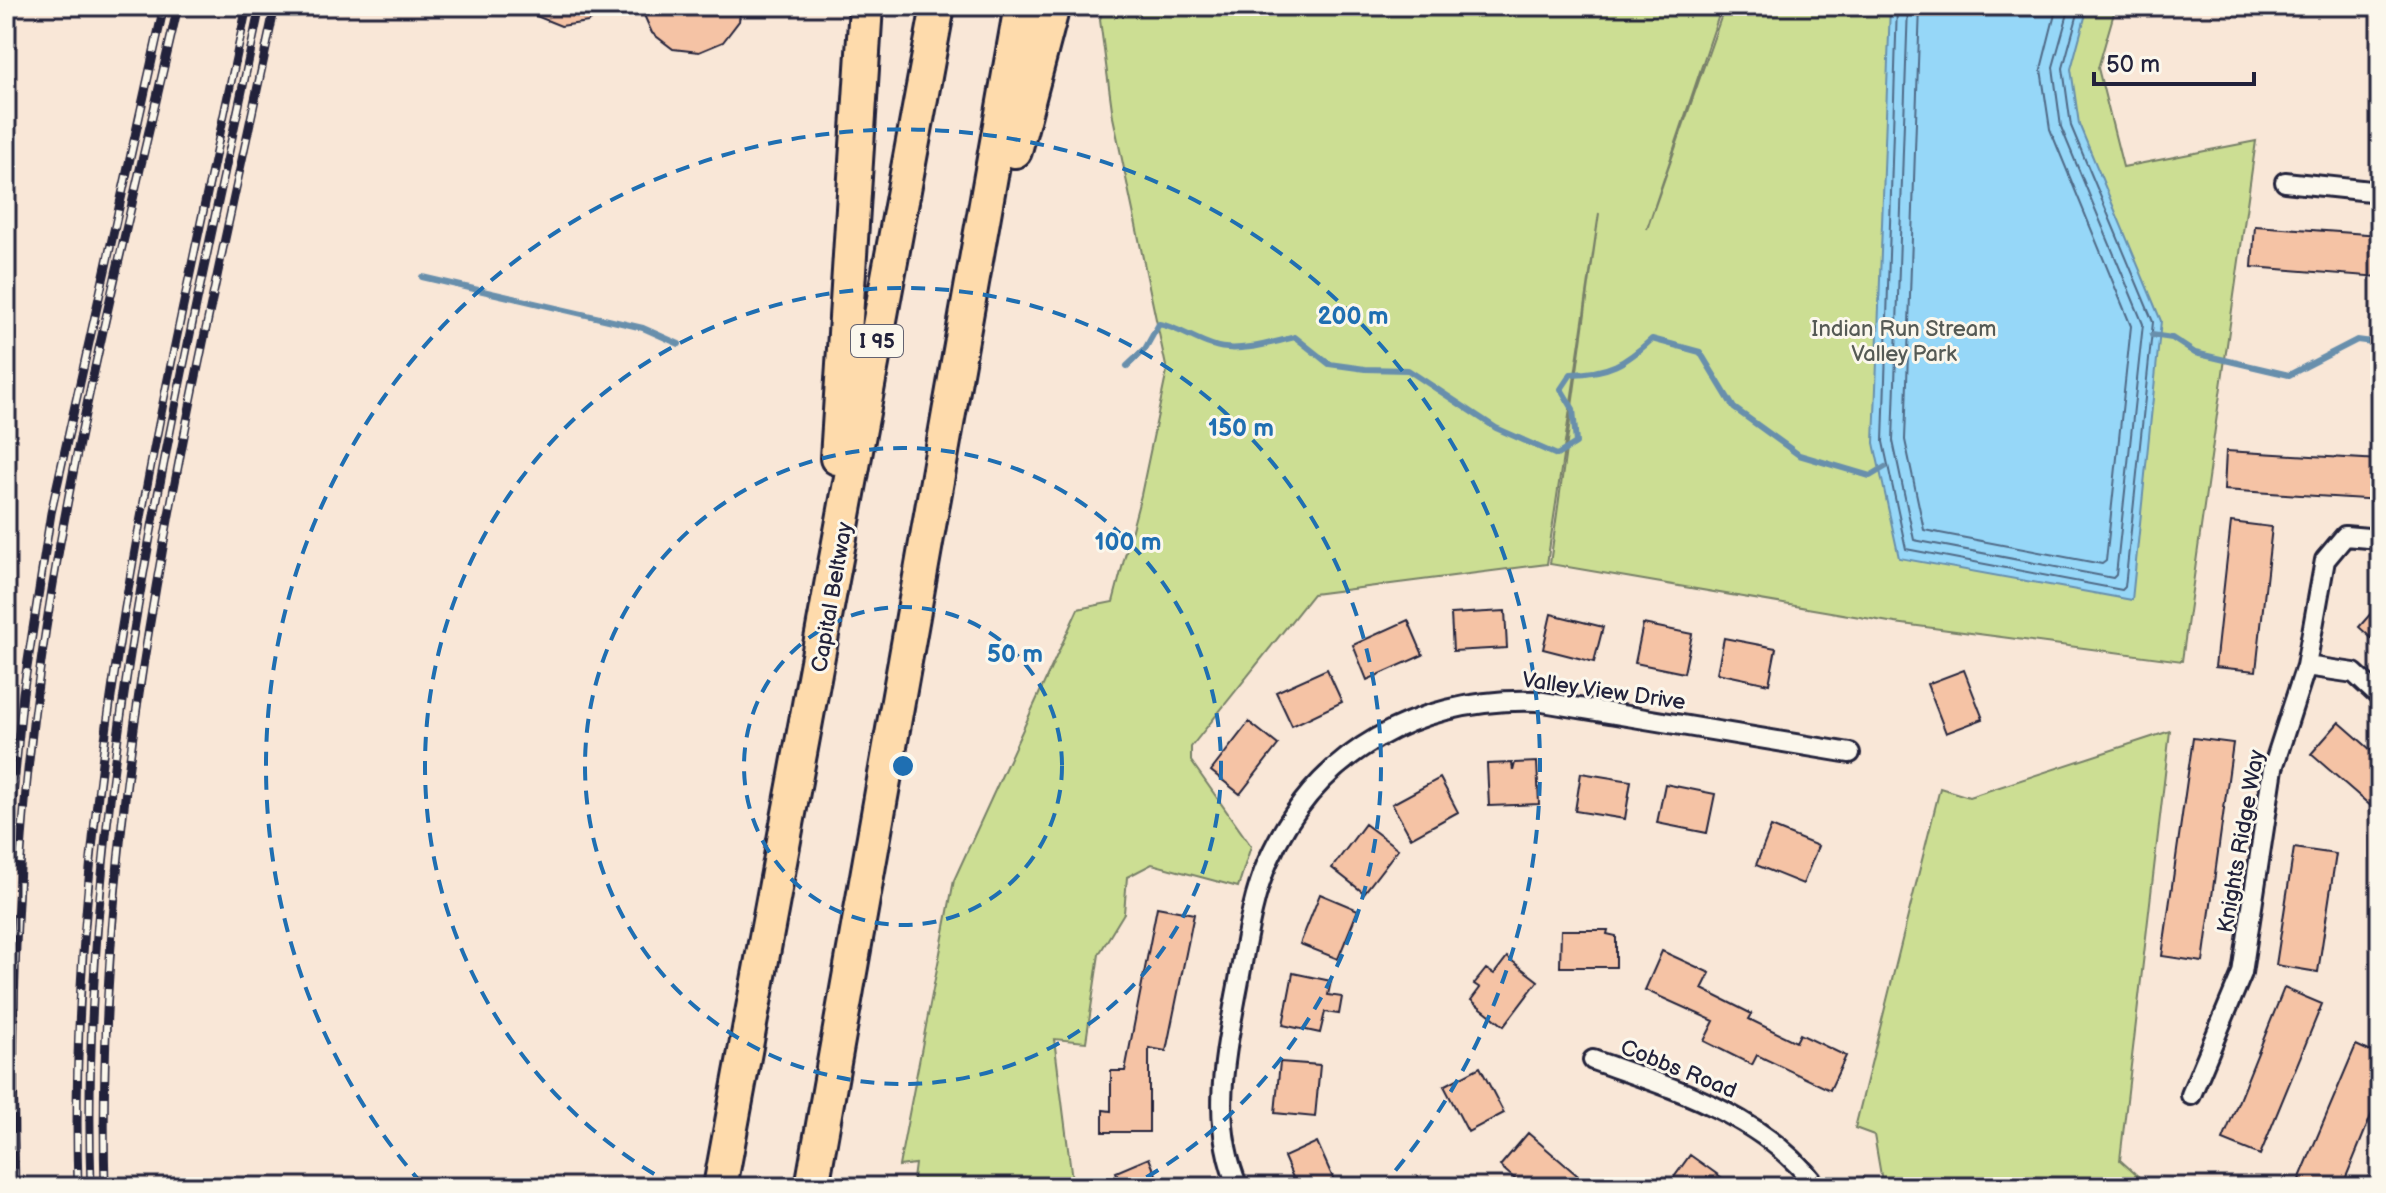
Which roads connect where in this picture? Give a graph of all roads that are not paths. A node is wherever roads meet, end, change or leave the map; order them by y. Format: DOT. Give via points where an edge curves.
graph roads {
  1 [pos="866,6"];
  2 [pos="938,6"];
  3 [pos="1021,6"];
  4 [pos="1053,6"];
  5 [pos="2285,182"];
  6 [pos="2380,192"];
  7 [pos="955,379"];
  8 [pos="2380,539"];
  9 [pos="2306,666"];
  10 [pos="817,677"];
  11 [pos="2380,697"];
  12 [pos="1850,753"];
  13 [pos="1593,1060"];
  14 [pos="2191,1095"];
  15 [pos="720,1187"];
  16 [pos="812,1187"];
  17 [pos="1238,1187"];
  18 [pos="1817,1187"];
  1 -- 10 [label="highway" via="845,371"];
  2 -- 10 [label="highway, Capital Beltway / I 95"];
  3 -- 7 [label="highway"];
  4 -- 7 [label="highway"];
  5 -- 6 [label="street"];
  7 -- 16 [label="highway"];
  8 -- 9 [label="street, Knights Ridge Way" via="2345,536 2325,560"];
  9 -- 11 [label="street" via="2354,673"];
  9 -- 14 [label="street, Knights Ridge Way" via="2273,768 2242,973"];
  10 -- 15 [label="highway, Capital Beltway / I 95"];
  12 -- 17 [label="street, Valley View Drive" via="1537,701 1504,700 1436,711 1403,723 1348,757 1292,818 1258,890 1222,1073 1222,1126"];
  13 -- 18 [label="street, Cobbs Road" via="1722,1109 1772,1141"];
}
